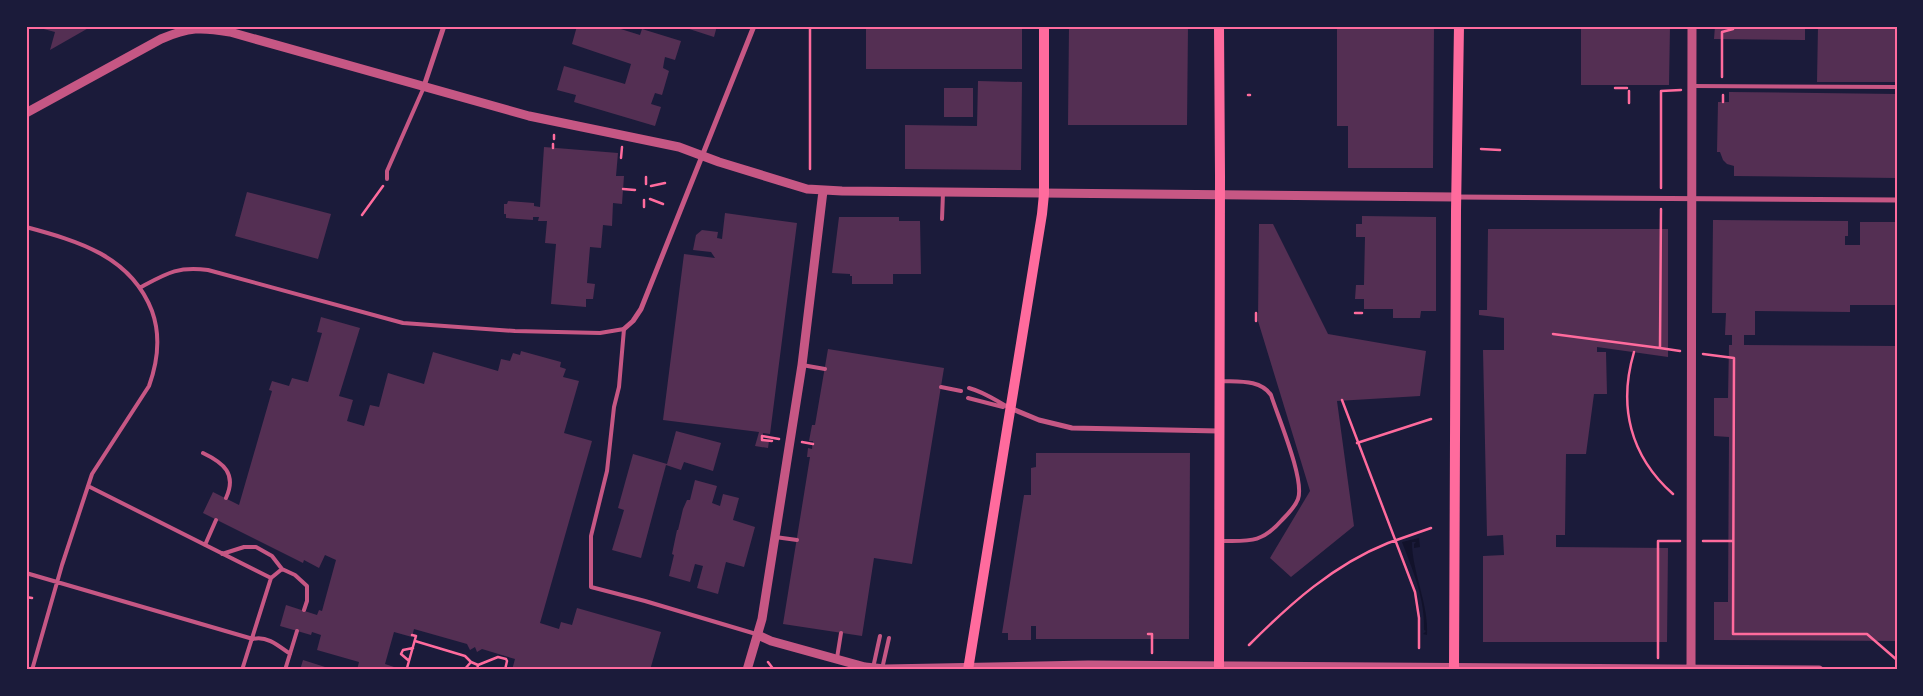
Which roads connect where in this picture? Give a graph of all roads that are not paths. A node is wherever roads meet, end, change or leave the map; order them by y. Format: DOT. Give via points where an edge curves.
graph roads {
  1 [pos="444,26"];
  2 [pos="754,26"];
  3 [pos="1044,26"];
  4 [pos="1219,26"];
  5 [pos="1459,26"];
  6 [pos="1692,26"];
  7 [pos="424,86"];
  8 [pos="1692,86"];
  9 [pos="1897,88"];
  10 [pos="26,113"];
  11 [pos="702,155"];
  12 [pos="387,179"];
  13 [pos="823,191"];
  14 [pos="942,192"];
  15 [pos="1044,194"];
  16 [pos="1220,195"];
  17 [pos="1456,197"];
  18 [pos="1691,198"];
  19 [pos="1897,200"];
  20 [pos="942,219"];
  21 [pos="26,227"];
  22 [pos="141,287"];
  23 [pos="624,329"];
  24 [pos="802,365"];
  25 [pos="825,369"];
  26 [pos="1220,381"];
  27 [pos="941,387"];
  28 [pos="970,388"];
  29 [pos="961,391"];
  30 [pos="968,398"];
  31 [pos="1010,408"];
  32 [pos="1220,431"];
  33 [pos="203,453"];
  34 [pos="88,486"];
  35 [pos="226,498"];
  36 [pos="216,520"];
  37 [pos="775,537"];
  38 [pos="797,540"];
  39 [pos="1220,541"];
  40 [pos="205,545"];
  41 [pos="222,554"];
  42 [pos="282,569"];
  43 [pos="26,573"];
  44 [pos="271,578"];
  45 [pos="58,582"];
  46 [pos="304,610"];
  47 [pos="297,630"];
  48 [pos="841,633"];
  49 [pos="758,635"];
  50 [pos="880,636"];
  51 [pos="889,638"];
  52 [pos="253,639"];
  53 [pos="290,654"];
  54 [pos="837,659"];
  55 [pos="878,668"];
  56 [pos="1218,668"];
  57 [pos="968,669"];
  58 [pos="1454,669"];
  59 [pos="1691,669"];
  60 [pos="32,670"];
  61 [pos="242,670"];
  62 [pos="286,670"];
  63 [pos="747,670"];
  64 [pos="1819,670"];
  1 -- 7 [label="street"];
  2 -- 11 [label="street"];
  3 -- 15 [label="main road"];
  4 -- 16 [label="main road"];
  5 -- 17 [label="main road"];
  6 -- 8 [label="street"];
  7 -- 10 [label="street" via="230,32 205,28 162,39"];
  7 -- 11 [label="street" via="529,116 671,145"];
  7 -- 12 [label="lane" via="387,171"];
  8 -- 9 [label="lane"];
  8 -- 18 [label="street"];
  11 -- 13 [label="street" via="786,183"];
  11 -- 23 [label="street" via="641,308"];
  13 -- 14 [label="street"];
  13 -- 24 [label="street"];
  14 -- 15 [label="street"];
  14 -- 20 [label="lane"];
  15 -- 16 [label="street"];
  15 -- 31 [label="main road"];
  16 -- 17 [label="street"];
  16 -- 26 [label="main road"];
  17 -- 18 [label="street"];
  17 -- 58 [label="main road"];
  18 -- 19 [label="street"];
  18 -- 59 [label="street"];
  21 -- 22 [label="lane" via="106,256"];
  22 -- 23 [label="lane" via="176,270 196,268 403,323 515,331 600,333"];
  22 -- 34 [label="lane" via="155,320 158,353 155,370 141,401 108,448"];
  23 -- 49 [label="lane" via="607,471 591,536 592,587"];
  24 -- 25 [label="lane"];
  24 -- 37 [label="street"];
  26 -- 32 [label="main road"];
  26 -- 39 [label="lane" via="1258,384 1268,390 1300,492 1293,508 1275,529 1261,539"];
  27 -- 29 [label="lane"];
  28 -- 31 [label="lane" via="985,392"];
  30 -- 31 [label="lane"];
  31 -- 32 [label="street" via="1039,420 1072,428"];
  31 -- 57 [label="main road"];
  32 -- 39 [label="main road"];
  33 -- 35 [label="lane" via="227,469 230,482"];
  34 -- 40 [label="lane"];
  34 -- 45 [label="lane"];
  36 -- 40 [label="lane"];
  37 -- 38 [label="lane"];
  37 -- 49 [label="street"];
  39 -- 56 [label="main road"];
  40 -- 41 [label="lane"];
  41 -- 42 [label="lane" via="244,546 256,547 272,556"];
  41 -- 44 [label="lane"];
  42 -- 44 [label="lane"];
  42 -- 46 [label="lane" via="307,586"];
  43 -- 45 [label="lane"];
  44 -- 52 [label="lane"];
  45 -- 52 [label="lane"];
  45 -- 60 [label="lane"];
  47 -- 53 [label="lane"];
  48 -- 54 [label="lane"];
  49 -- 54 [label="street"];
  49 -- 63 [label="street"];
  50 -- 55 [label="lane"];
  51 -- 55 [label="lane"];
  52 -- 53 [label="lane" via="268,640"];
  52 -- 61 [label="lane"];
  53 -- 62 [label="lane"];
  54 -- 55 [label="street"];
  55 -- 57 [label="street"];
  56 -- 57 [label="street" via="1040,666"];
  56 -- 58 [label="street"];
  58 -- 59 [label="street"];
  59 -- 64 [label="street"];
}
